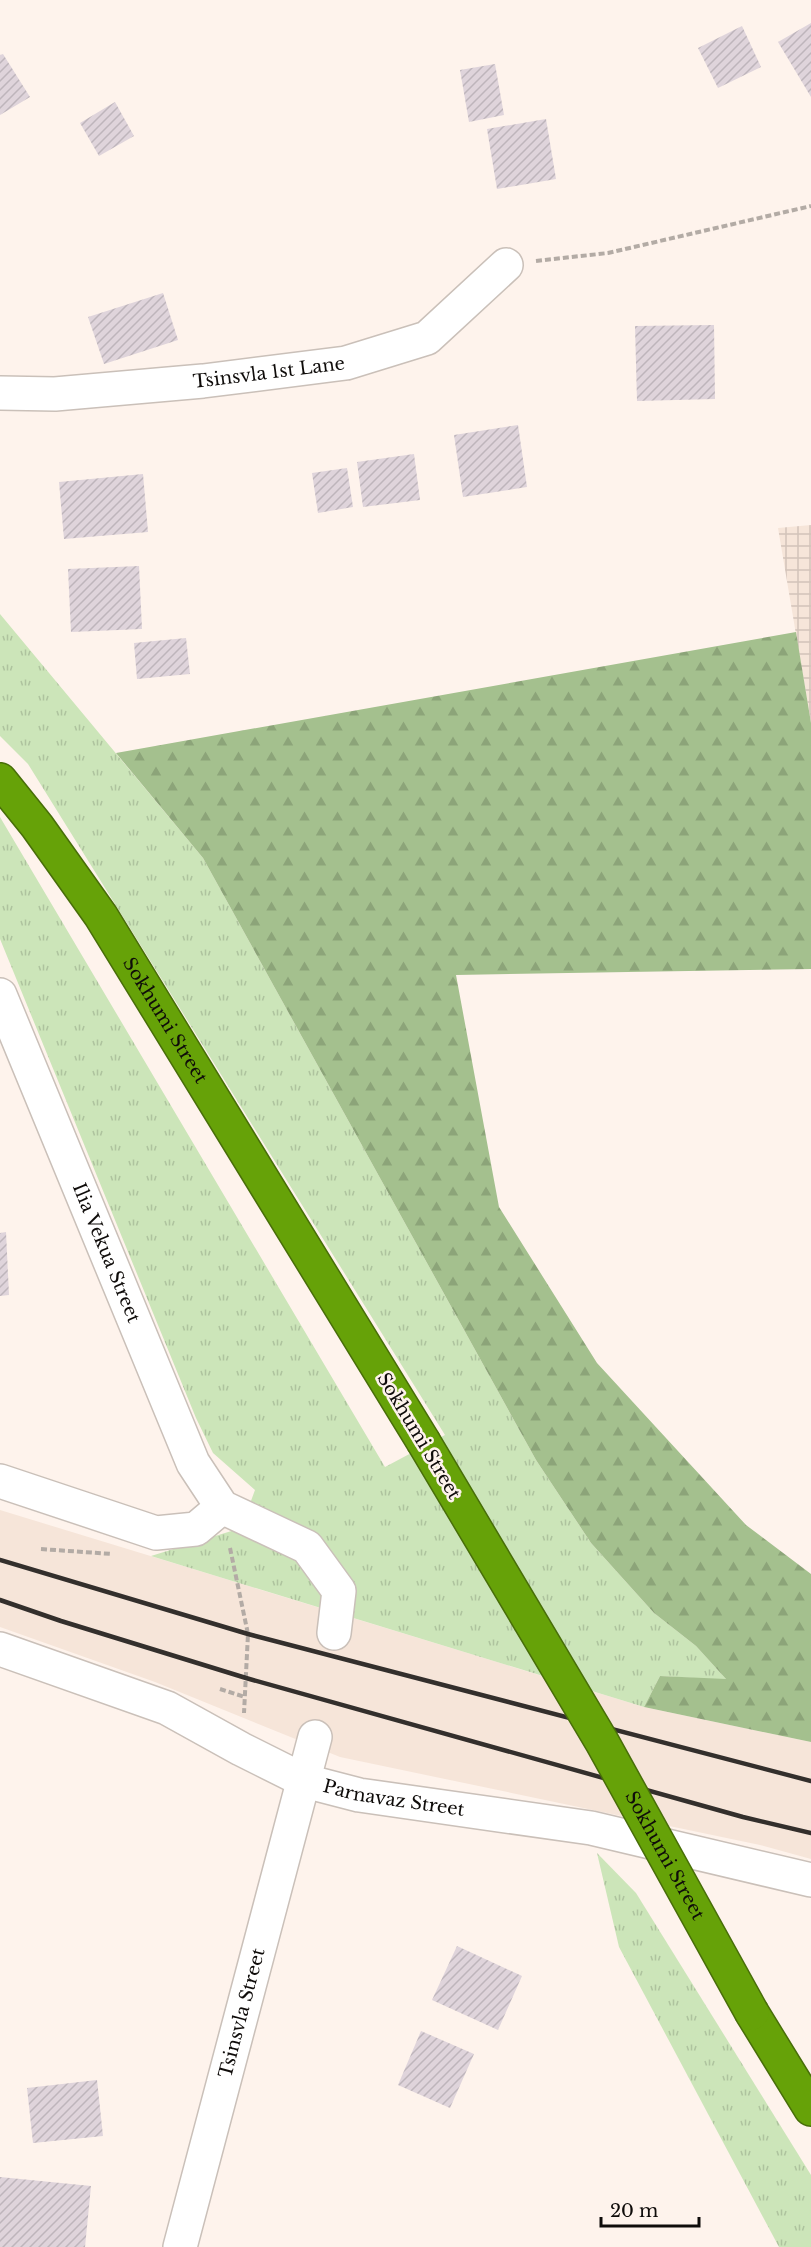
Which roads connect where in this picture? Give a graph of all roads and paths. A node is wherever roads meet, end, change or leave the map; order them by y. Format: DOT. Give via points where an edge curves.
graph roads {
  1 [pos="811,206"];
  2 [pos="506,265"];
  3 [pos="0,393"];
  4 [pos="0,780"];
  5 [pos="0,995"];
  6 [pos="0,1481"];
  7 [pos="222,1507"];
  8 [pos="334,1633"];
  9 [pos="0,1649"];
  10 [pos="220,1689"];
  11 [pos="245,1697"];
  12 [pos="315,1737"];
  13 [pos="241,1749"];
  14 [pos="305,1781"];
  15 [pos="811,1880"];
  16 [pos="811,2109"];
  17 [pos="180,2247"];
  1 -- 2 [label="path" via="608,254"];
  2 -- 3 [label="street, Tsinsvla 1st Lane" via="427,338 346,363 203,381 55,393"];
  4 -- 16 [label="highway, Sokhumi Street, bridge" via="101,916 423,1441 602,1742 752,2013"];
  5 -- 7 [label="street, Ilia Vekua Street" via="193,1463"];
  6 -- 7 [label="street" via="156,1533 196,1529"];
  7 -- 8 [label="street" via="307,1547 339,1591"];
  7 -- 11 [label="path" via="248,1634"];
  9 -- 13 [label="street, Parnavaz Street" via="167,1708"];
  10 -- 11 [label="path"];
  11 -- 13 [label="path"];
  12 -- 14 [label="street, Tsinsvla Street"];
  13 -- 14 [label="street, Parnavaz Street"];
  14 -- 15 [label="street, Parnavaz Street" via="359,1795 591,1828"];
  14 -- 17 [label="street, Tsinsvla Street"];
}
